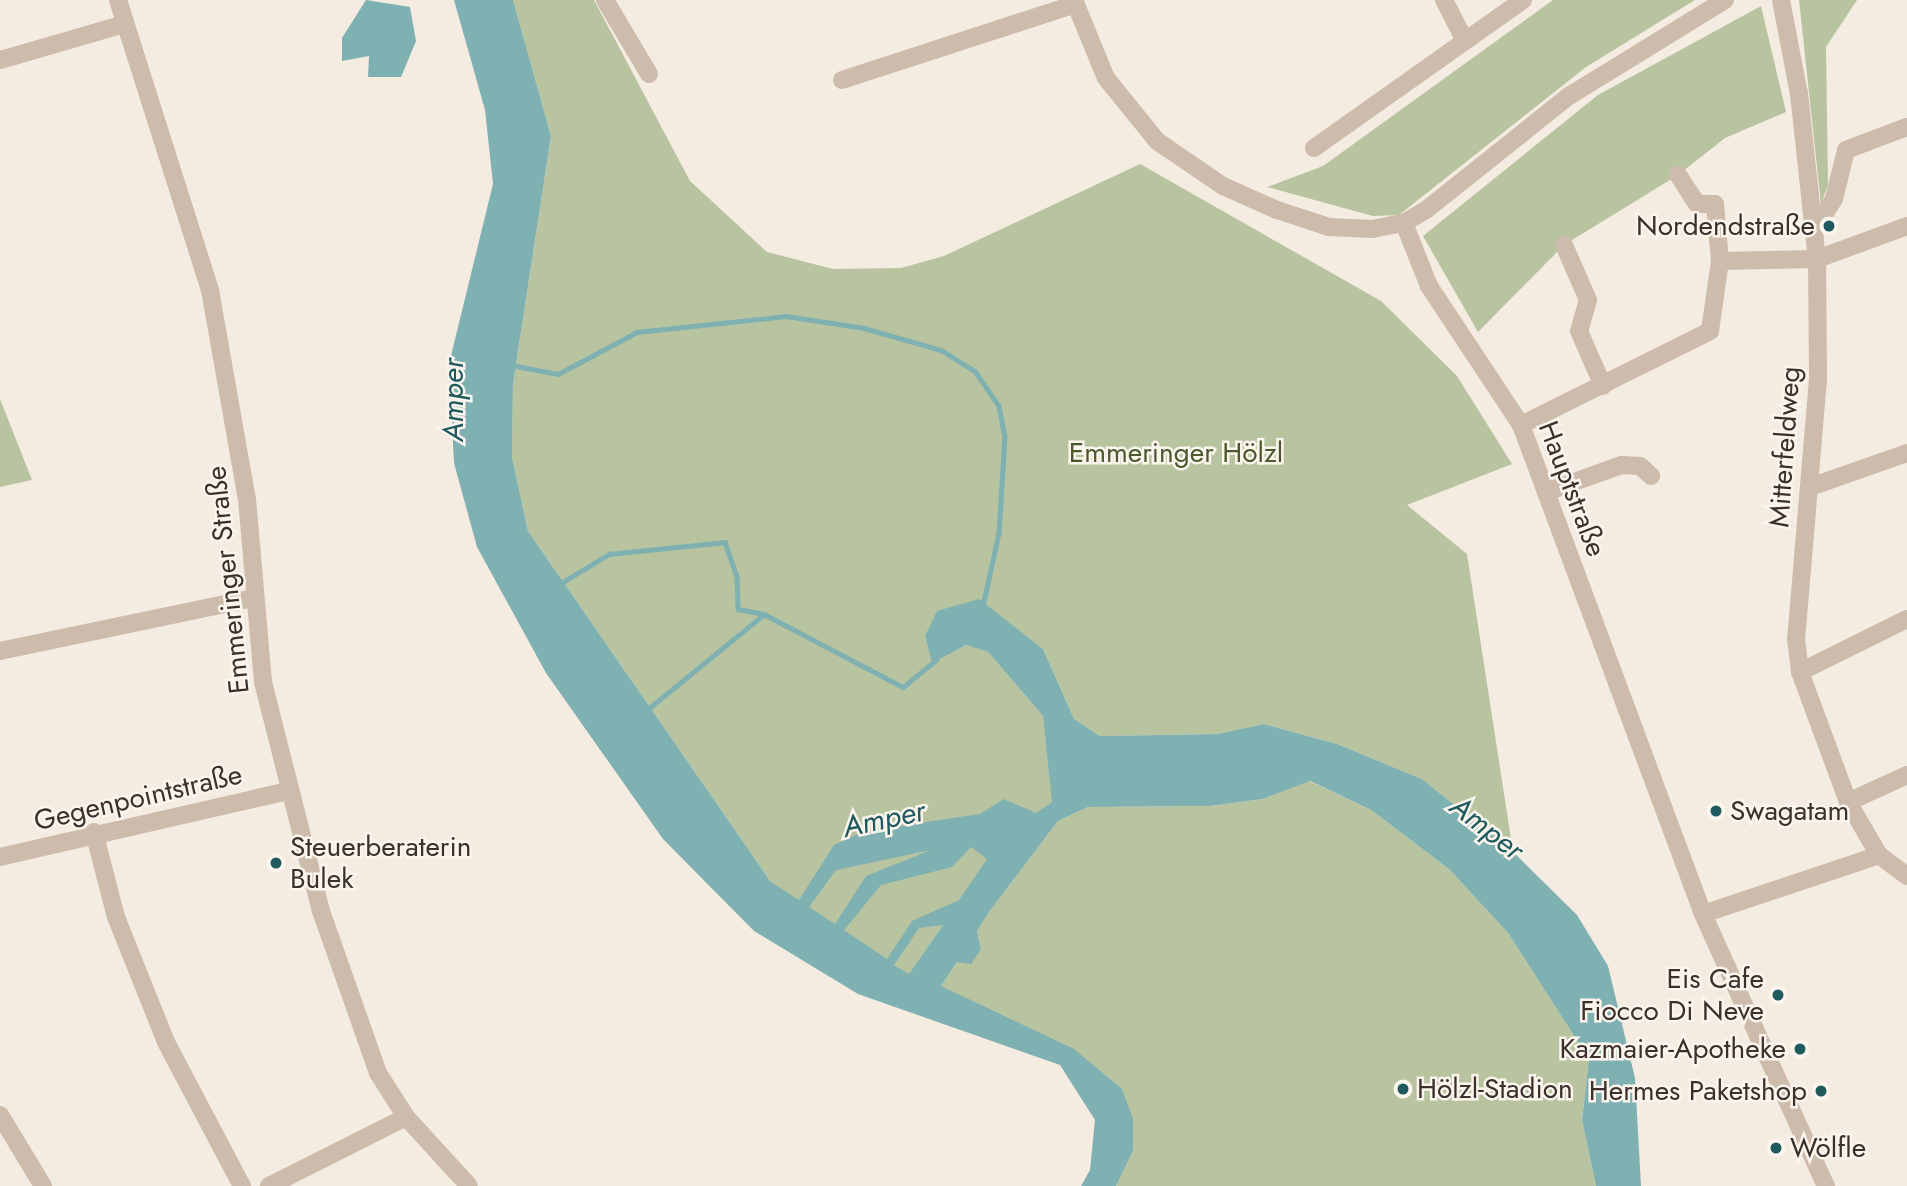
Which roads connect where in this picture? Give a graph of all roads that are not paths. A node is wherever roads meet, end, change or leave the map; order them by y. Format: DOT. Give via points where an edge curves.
graph roads {
  1 [pos="118,0"];
  2 [pos="605,0"];
  3 [pos="1444,0"];
  4 [pos="1523,0"];
  5 [pos="1725,0"];
  6 [pos="1781,0"];
  7 [pos="1075,2"];
  8 [pos="125,24"];
  9 [pos="1463,37"];
  10 [pos="0,60"];
  11 [pos="649,74"];
  12 [pos="842,80"];
  13 [pos="1907,127"];
  14 [pos="1314,148"];
  15 [pos="1678,175"];
  16 [pos="1813,220"];
  17 [pos="1404,223"];
  18 [pos="1907,226"];
  19 [pos="1564,245"];
  20 [pos="1817,259"];
  21 [pos="1720,261"];
  22 [pos="1603,386"];
  23 [pos="1521,425"];
  24 [pos="1907,453"];
  25 [pos="1651,476"];
  26 [pos="1813,486"];
  27 [pos="1546,492"];
  28 [pos="254,598"];
  29 [pos="1907,619"];
  30 [pos="0,651"];
  31 [pos="1800,672"];
  32 [pos="1907,775"];
  33 [pos="288,791"];
  34 [pos="1848,802"];
  35 [pos="94,832"];
  36 [pos="1879,855"];
  37 [pos="0,857"];
  38 [pos="1907,876"];
  39 [pos="1703,914"];
  40 [pos="0,1115"];
  41 [pos="406,1116"];
  42 [pos="43,1186"];
  43 [pos="242,1186"];
  44 [pos="269,1186"];
  45 [pos="469,1186"];
  46 [pos="1826,1186"];
  1 -- 8 [label="street, Emmeringer Straße"];
  2 -- 11 [label="street"];
  3 -- 9 [label="street"];
  4 -- 9 [label="street"];
  5 -- 17 [label="street" via="1569,96"];
  6 -- 16 [label="street, Mitterfeldweg"];
  7 -- 12 [label="street"];
  7 -- 17 [label="street" via="1113,88 1157,141 1190,166 1223,187 1329,227"];
  8 -- 10 [label="street"];
  8 -- 28 [label="street, Emmeringer Straße" via="213,303 247,499"];
  9 -- 14 [label="street"];
  13 -- 16 [label="street" via="1846,150 1834,199 1821,219"];
  15 -- 21 [label="street" via="1697,204 1715,204"];
  16 -- 20 [label="street, Mitterfeldweg"];
  17 -- 23 [label="street, Hauptstraße" via="1429,286"];
  18 -- 20 [label="street"];
  19 -- 22 [label="street" via="1588,300 1579,331"];
  20 -- 21 [label="street"];
  20 -- 26 [label="street, Mitterfeldweg"];
  21 -- 22 [label="street" via="1710,331"];
  22 -- 23 [label="street"];
  23 -- 27 [label="street, Hauptstraße"];
  24 -- 26 [label="street"];
  25 -- 27 [label="street" via="1640,466 1622,465"];
  26 -- 31 [label="street, Mitterfeldweg" via="1801,575"];
  27 -- 39 [label="street, Hauptstraße"];
  28 -- 30 [label="street"];
  28 -- 33 [label="street, Emmeringer Straße" via="262,682"];
  29 -- 31 [label="street"];
  31 -- 34 [label="street, Mitterfeldweg"];
  32 -- 34 [label="street"];
  33 -- 35 [label="street, Gegenpointstraße"];
  33 -- 41 [label="street, Emmeringer Straße" via="361,1037"];
  34 -- 36 [label="street, Mitterfeldweg"];
  35 -- 37 [label="street, Gegenpointstraße"];
  35 -- 43 [label="street" via="116,917 166,1042"];
  36 -- 38 [label="street"];
  36 -- 39 [label="street"];
  39 -- 46 [label="street, Hauptstraße"];
  40 -- 42 [label="street"];
  41 -- 44 [label="street"];
  41 -- 45 [label="street, Emmeringer Straße"];
}
